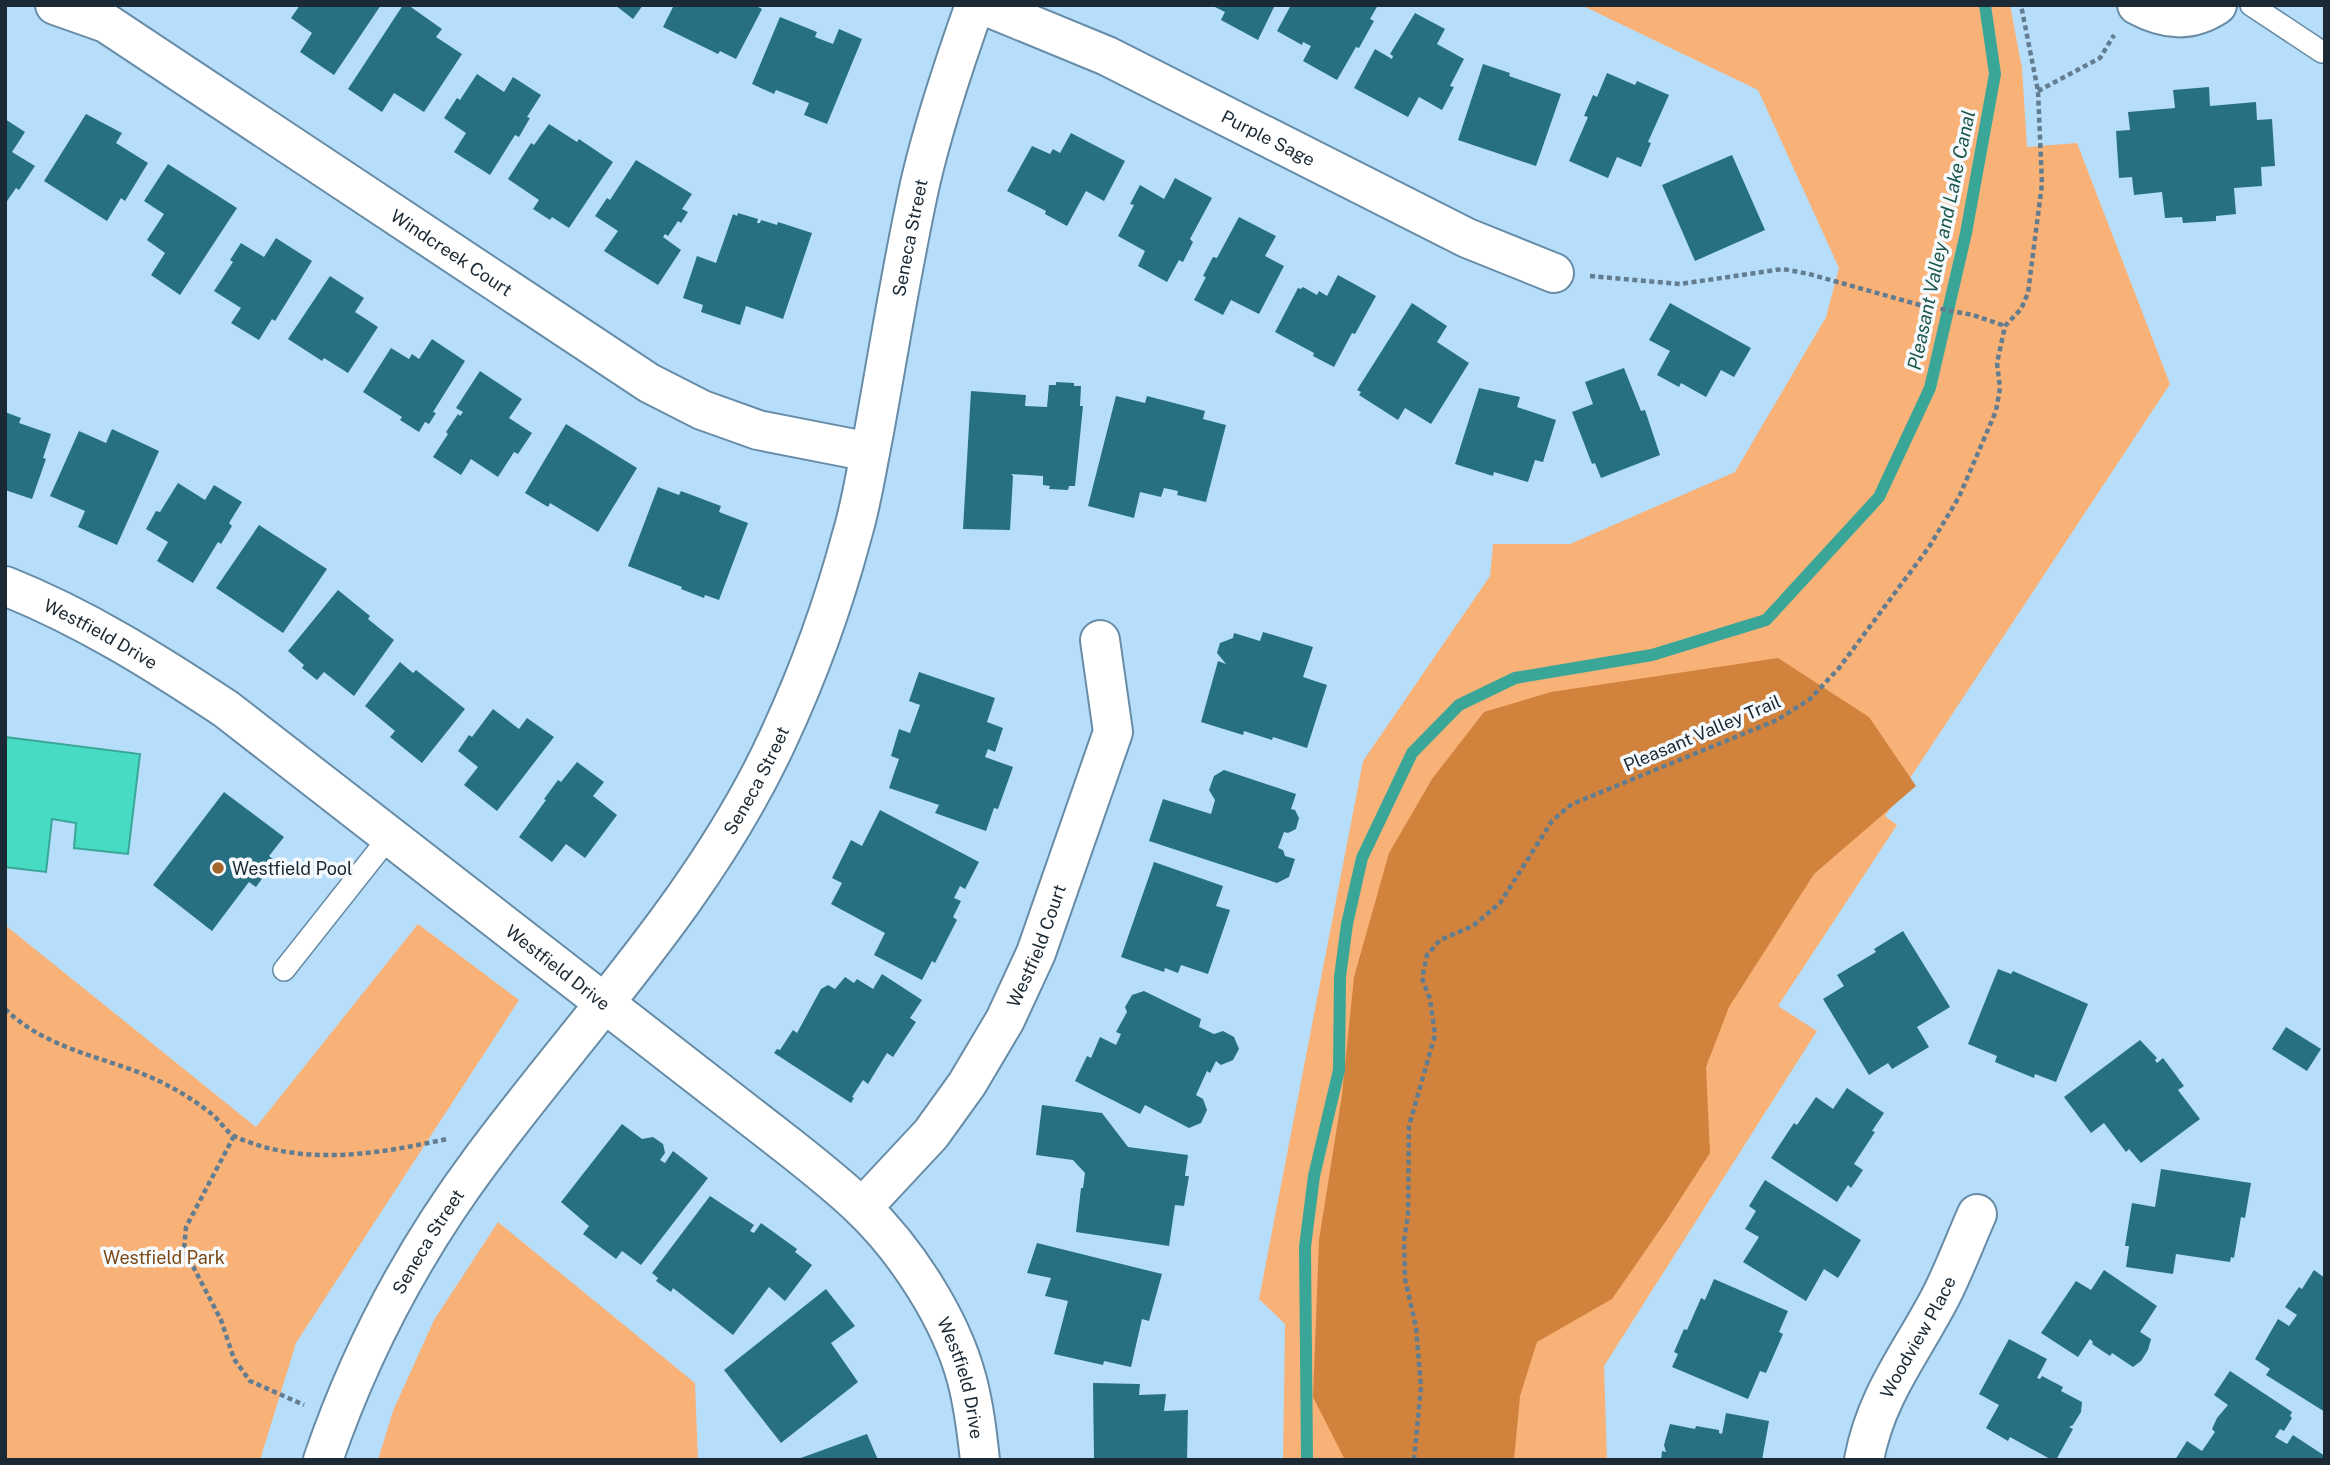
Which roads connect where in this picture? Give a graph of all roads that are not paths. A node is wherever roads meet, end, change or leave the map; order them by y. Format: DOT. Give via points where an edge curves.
graph roads {
  1 [pos="55,5"];
  2 [pos="975,5"];
  3 [pos="983,5"];
  4 [pos="2137,5"];
  5 [pos="2217,5"];
  6 [pos="2251,5"];
  7 [pos="2322,52"];
  8 [pos="1554,273"];
  9 [pos="870,452"];
  10 [pos="5,586"];
  11 [pos="1100,640"];
  12 [pos="390,836"];
  13 [pos="284,970"];
  14 [pos="604,1002"];
  15 [pos="862,1208"];
  16 [pos="1977,1214"];
  17 [pos="323,1460"];
  18 [pos="980,1460"];
  19 [pos="1864,1460"];
  1 -- 9 [label="street, Windcreek Court" via="106,23 649,383 702,410 758,430"];
  2 -- 9 [label="street, Seneca Street" via="945,90 920,184"];
  3 -- 8 [label="street, Purple Sage" via="1107,56 1468,238"];
  4 -- 5 [label="street" via="2160,17 2183,19"];
  6 -- 7 [label="lane"];
  9 -- 14 [label="street, Seneca Street" via="853,533 820,640 776,744 690,890"];
  10 -- 12 [label="street, Westfield Drive" via="134,649 226,709"];
  11 -- 15 [label="street, Westfield Court" via="1113,732 1036,953 1005,1020 967,1084 931,1134"];
  12 -- 13 [label="lane"];
  12 -- 14 [label="street, Westfield Drive"];
  14 -- 15 [label="street, Westfield Drive"];
  14 -- 17 [label="street, Seneca Street" via="481,1159 428,1237 373,1336"];
  15 -- 18 [label="street, Westfield Drive" via="915,1272 945,1324 967,1378"];
  16 -- 19 [label="street, Woodview Place" via="1942,1295 1877,1412"];
}
